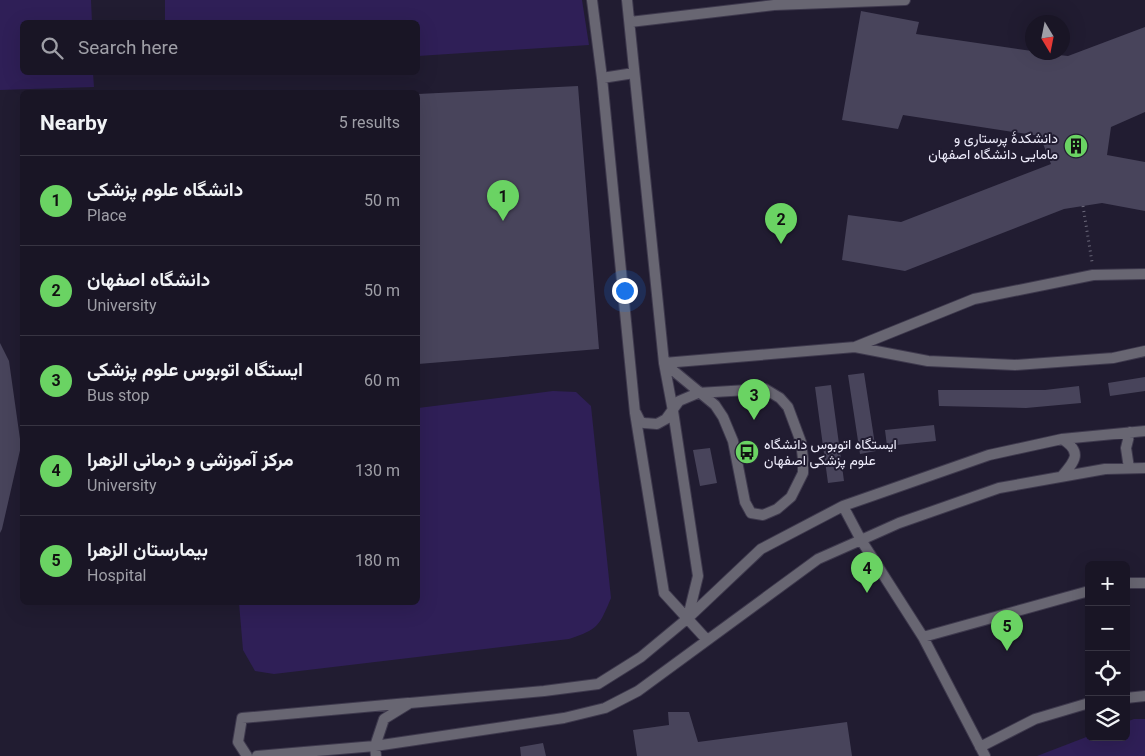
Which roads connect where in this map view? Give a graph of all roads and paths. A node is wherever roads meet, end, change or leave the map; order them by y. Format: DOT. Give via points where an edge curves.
graph roads {
  1 [pos="592,0"];
  2 [pos="627,0"];
  3 [pos="788,0"];
  4 [pos="904,0"];
  5 [pos="772,3"];
  6 [pos="630,22"];
  7 [pos="634,73"];
  8 [pos="602,78"];
  9 [pos="1083,206"];
  10 [pos="1145,274"];
  11 [pos="1094,275"];
  12 [pos="856,347"];
  13 [pos="1145,351"];
  14 [pos="664,363"];
  15 [pos="698,393"];
  16 [pos="673,411"];
  17 [pos="636,413"];
  18 [pos="1130,432"];
  19 [pos="1145,432"];
  20 [pos="1062,439"];
  21 [pos="1129,468"];
  22 [pos="1145,468"];
  23 [pos="1062,476"];
  24 [pos="843,506"];
  25 [pos="861,540"];
  26 [pos="1130,583"];
  27 [pos="1145,583"];
  28 [pos="1085,592"];
  29 [pos="688,618"];
  30 [pos="923,637"];
  31 [pos="707,640"];
  32 [pos="1145,696"];
  33 [pos="1130,698"];
  34 [pos="410,703"];
  35 [pos="1085,704"];
  36 [pos="376,751"];
  37 [pos="983,752"];
  38 [pos="247,756"];
  39 [pos="256,756"];
  1 -- 8 [label="lane"];
  2 -- 6 [label="lane"];
  3 -- 5 [label="lane"];
  4 -- 5 [label="lane"];
  5 -- 6 [label="lane"];
  6 -- 7 [label="lane"];
  7 -- 8 [label="lane"];
  7 -- 14 [label="lane"];
  8 -- 17 [label="lane"];
  9 -- 11 [label="path"];
  10 -- 11 [label="lane"];
  11 -- 12 [label="lane" via="974,299"];
  12 -- 13 [label="lane" via="928,361 1015,365 1113,358"];
  12 -- 14 [label="lane"];
  14 -- 15 [label="lane"];
  14 -- 16 [label="lane"];
  15 -- 15 [label="lane" via="765,389 788,407 801,442 803,473 791,497 777,509 763,515 751,513 745,502 734,447 723,417 715,405"];
  15 -- 16 [label="lane" via="679,401"];
  16 -- 17 [label="lane" via="662,422 652,425 640,421"];
  16 -- 29 [label="lane" via="698,576"];
  17 -- 29 [label="lane" via="664,593"];
  18 -- 19 [label="lane"];
  18 -- 20 [label="lane"];
  18 -- 21 [label="lane" via="1126,448"];
  20 -- 23 [label="lane" via="1072,445 1075,453 1074,461"];
  20 -- 24 [label="lane" via="989,454"];
  21 -- 22 [label="lane"];
  21 -- 23 [label="lane"];
  23 -- 25 [label="lane" via="999,488 899,523"];
  24 -- 25 [label="lane"];
  24 -- 29 [label="lane" via="761,549"];
  25 -- 30 [label="lane"];
  25 -- 31 [label="lane" via="818,559"];
  26 -- 27 [label="lane"];
  28 -- 30 [label="lane"];
  29 -- 31 [label="lane"];
  29 -- 34 [label="lane" via="641,657 598,684"];
  30 -- 37 [label="lane"];
  31 -- 36 [label="lane" via="638,691 605,708"];
  32 -- 33 [label="lane"];
  34 -- 36 [label="lane" via="384,719"];
  34 -- 38 [label="lane" via="242,718 238,742"];
  35 -- 37 [label="lane" via="1035,719"];
  36 -- 39 [label="lane"];
}
